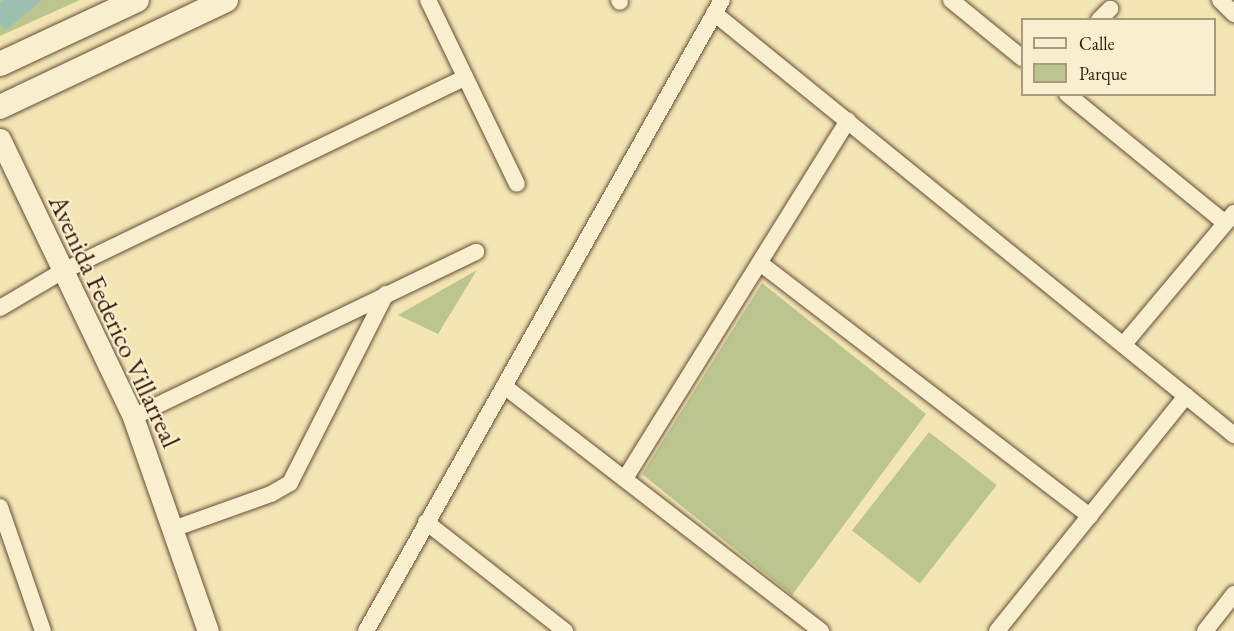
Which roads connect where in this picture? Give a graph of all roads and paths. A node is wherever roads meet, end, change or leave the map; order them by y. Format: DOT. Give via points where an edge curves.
graph roads {
  1 [pos="137,0"];
  2 [pos="226,0"];
  3 [pos="428,0"];
  4 [pos="951,0"];
  5 [pos="1220,0"];
  6 [pos="718,6"];
  7 [pos="1234,14"];
  8 [pos="1021,56"];
  9 [pos="0,64"];
  10 [pos="465,78"];
  11 [pos="1070,96"];
  12 [pos="0,107"];
  13 [pos="848,121"];
  14 [pos="0,139"];
  15 [pos="517,184"];
  16 [pos="1229,217"];
  17 [pos="476,252"];
  18 [pos="760,263"];
  19 [pos="61,272"];
  20 [pos="386,294"];
  21 [pos="0,308"];
  22 [pos="1124,344"];
  23 [pos="504,386"];
  24 [pos="1186,396"];
  25 [pos="133,417"];
  26 [pos="1234,435"];
  27 [pos="626,477"];
  28 [pos="0,507"];
  29 [pos="1090,516"];
  30 [pos="426,522"];
  31 [pos="173,529"];
  32 [pos="1234,594"];
  33 [pos="43,631"];
  34 [pos="208,631"];
  35 [pos="366,631"];
  36 [pos="565,631"];
  37 [pos="821,631"];
  38 [pos="997,631"];
  39 [pos="1205,631"];
  1 -- 9 [label="main road"];
  2 -- 12 [label="main road"];
  3 -- 10 [label="street"];
  4 -- 8 [label="street"];
  5 -- 7 [label="street"];
  6 -- 13 [label="street"];
  6 -- 23 [label="street"];
  10 -- 15 [label="street"];
  10 -- 19 [label="street"];
  11 -- 16 [label="street"];
  13 -- 18 [label="street"];
  13 -- 22 [label="street"];
  14 -- 19 [label="street, Avenida Federico Villarreal"];
  16 -- 22 [label="street"];
  17 -- 20 [label="street"];
  18 -- 27 [label="street"];
  18 -- 29 [label="street"];
  19 -- 21 [label="street"];
  19 -- 25 [label="street, Avenida Federico Villarreal"];
  20 -- 25 [label="street"];
  20 -- 31 [label="street" via="290,483 272,494"];
  22 -- 24 [label="street"];
  23 -- 27 [label="street"];
  23 -- 30 [label="street"];
  24 -- 26 [label="street"];
  24 -- 29 [label="street"];
  25 -- 31 [label="street, Avenida Federico Villarreal"];
  27 -- 37 [label="street"];
  28 -- 33 [label="street"];
  29 -- 38 [label="street"];
  30 -- 35 [label="street"];
  30 -- 36 [label="street"];
  31 -- 34 [label="street, Avenida Federico Villarreal"];
  32 -- 39 [label="street"];
}
